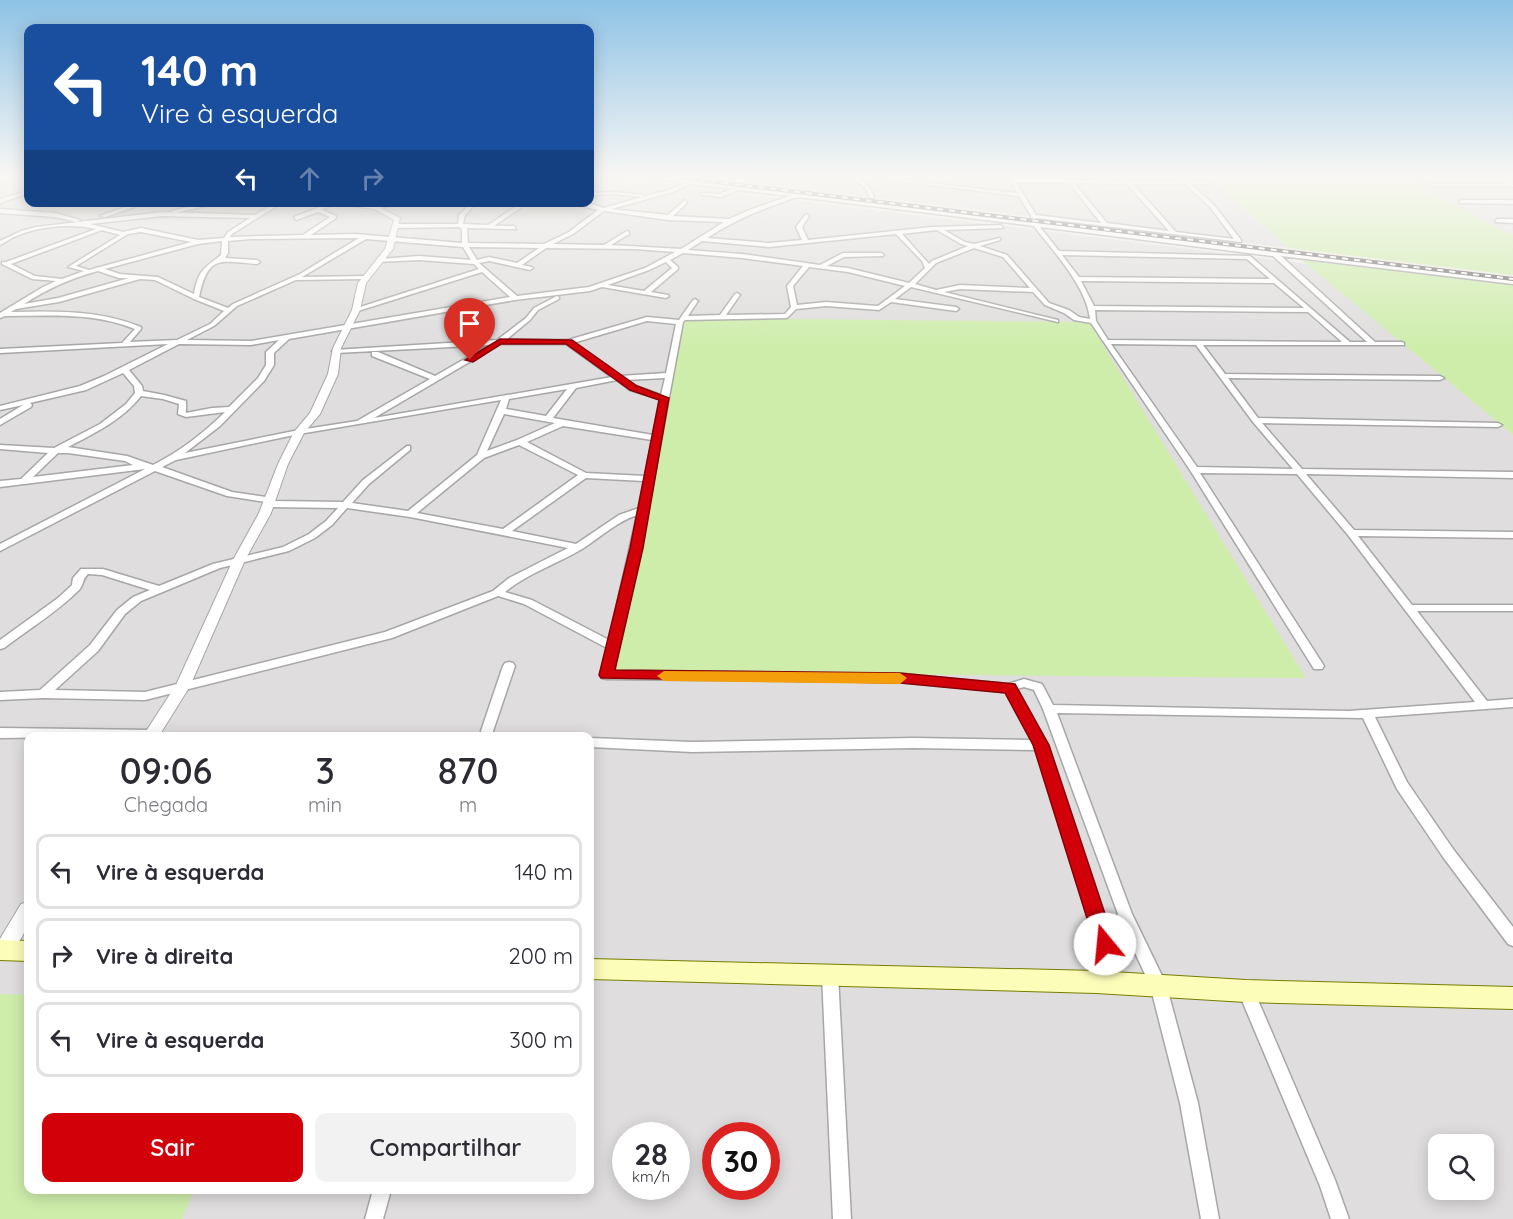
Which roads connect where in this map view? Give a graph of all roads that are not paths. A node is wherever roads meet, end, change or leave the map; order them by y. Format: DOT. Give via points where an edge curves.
graph roads {
  1 [pos="24,234"];
  2 [pos="87,234"];
  3 [pos="126,234"];
  4 [pos="159,234"];
  5 [pos="229,234"];
  6 [pos="308,234"];
  7 [pos="394,234"];
  8 [pos="465,234"];
  9 [pos="569,234"];
  10 [pos="625,234"];
  11 [pos="709,234"];
  12 [pos="802,234"];
  13 [pos="891,234"];
  14 [pos="899,234"];
  15 [pos="947,234"];
  16 [pos="1045,234"];
  17 [pos="1100,234"];
  18 [pos="1181,234"];
  19 [pos="1234,234"];
  20 [pos="295,236"];
  21 [pos="305,236"];
  22 [pos="366,237"];
  23 [pos="226,239"];
  24 [pos="392,239"];
  25 [pos="701,239"];
  26 [pos="998,239"];
  27 [pos="805,240"];
  28 [pos="0,241"];
  29 [pos="198,242"];
  30 [pos="285,245"];
  31 [pos="465,245"];
  32 [pos="545,246"];
  33 [pos="605,246"];
  34 [pos="854,246"];
  35 [pos="973,246"];
  36 [pos="682,251"];
  37 [pos="1058,253"];
  38 [pos="1275,254"];
  39 [pos="881,255"];
  40 [pos="221,259"];
  41 [pos="667,260"];
  42 [pos="380,261"];
  43 [pos="257,262"];
  44 [pos="475,262"];
  45 [pos="3,263"];
  46 [pos="519,264"];
  47 [pos="808,264"];
  48 [pos="822,266"];
  49 [pos="928,267"];
  50 [pos="530,268"];
  51 [pos="94,269"];
  52 [pos="481,270"];
  53 [pos="140,277"];
  54 [pos="296,278"];
  55 [pos="364,278"];
  56 [pos="1077,279"];
  57 [pos="63,280"];
  58 [pos="1275,281"];
  59 [pos="1513,282"];
  60 [pos="910,284"];
  61 [pos="601,286"];
  62 [pos="1036,290"];
  63 [pos="937,291"];
  64 [pos="568,292"];
  65 [pos="645,292"];
  66 [pos="737,295"];
  67 [pos="666,296"];
  68 [pos="196,298"];
  69 [pos="515,298"];
  70 [pos="888,300"];
  71 [pos="695,301"];
  72 [pos="794,307"];
  73 [pos="14,308"];
  74 [pos="1092,308"];
  75 [pos="956,309"];
  76 [pos="228,310"];
  77 [pos="356,310"];
  78 [pos="1310,310"];
  79 [pos="2,315"];
  80 [pos="721,318"];
  81 [pos="682,320"];
  82 [pos="1056,321"];
  83 [pos="1093,321"];
  84 [pos="347,326"];
  85 [pos="287,337"];
  86 [pos="176,342"];
  87 [pos="500,342"];
  88 [pos="568,342"];
  89 [pos="1106,342"];
  90 [pos="1347,342"];
  91 [pos="251,343"];
  92 [pos="1198,343"];
  93 [pos="1372,343"];
  94 [pos="1402,344"];
  95 [pos="124,345"];
  96 [pos="2,351"];
  97 [pos="336,351"];
  98 [pos="270,352"];
  99 [pos="375,354"];
  100 [pos="124,369"];
  101 [pos="670,375"];
  102 [pos="1223,376"];
  103 [pos="618,378"];
  104 [pos="1440,378"];
  105 [pos="437,379"];
  106 [pos="573,386"];
  107 [pos="138,393"];
  108 [pos="506,396"];
  109 [pos="664,398"];
  110 [pos="36,400"];
  111 [pos="0,408"];
  112 [pos="233,409"];
  113 [pos="502,411"];
  114 [pos="548,419"];
  115 [pos="1256,420"];
  116 [pos="0,423"];
  117 [pos="359,423"];
  118 [pos="562,423"];
  119 [pos="1497,425"];
  120 [pos="299,432"];
  121 [pos="656,438"];
  122 [pos="520,442"];
  123 [pos="0,447"];
  124 [pos="407,448"];
  125 [pos="55,451"];
  126 [pos="480,456"];
  127 [pos="173,458"];
  128 [pos="144,466"];
  129 [pos="155,468"];
  130 [pos="1194,470"];
  131 [pos="1302,472"];
  132 [pos="584,475"];
  133 [pos="1513,475"];
  134 [pos="649,479"];
  135 [pos="24,481"];
  136 [pos="0,484"];
  137 [pos="270,502"];
  138 [pos="344,505"];
  139 [pos="643,510"];
  140 [pos="411,514"];
  141 [pos="505,532"];
  142 [pos="1351,533"];
  143 [pos="1513,535"];
  144 [pos="578,547"];
  145 [pos="0,548"];
  146 [pos="239,560"];
  147 [pos="158,589"];
  148 [pos="497,593"];
  149 [pos="1408,608"];
  150 [pos="1513,608"];
  151 [pos="0,645"];
  152 [pos="613,647"];
  153 [pos="510,666"];
  154 [pos="1318,666"];
  155 [pos="183,686"];
  156 [pos="1010,688"];
  157 [pos="44,694"];
  158 [pos="2,698"];
  159 [pos="1513,703"];
  160 [pos="1483,705"];
  161 [pos="1049,709"];
  162 [pos="1367,714"];
  163 [pos="154,732"];
  164 [pos="487,732"];
  165 [pos="0,733"];
  166 [pos="24,733"];
  167 [pos="594,743"];
  168 [pos="1041,745"];
  169 [pos="1125,915"];
  170 [pos="24,916"];
  171 [pos="1098,919"];
  172 [pos="1513,939"];
  173 [pos="24,951"];
  174 [pos="1,952"];
  175 [pos="594,969"];
  176 [pos="830,975"];
  177 [pos="1096,981"];
  178 [pos="1158,984"];
  179 [pos="1246,991"];
  180 [pos="1513,998"];
  181 [pos="381,1194"];
  182 [pos="374,1219"];
  183 [pos="842,1219"];
  184 [pos="1210,1219"];
  185 [pos="1340,1219"];
  1 -- 28 [label="street"];
  2 -- 45 [label="street"];
  3 -- 51 [label="street" via="71,267"];
  4 -- 29 [label="street"];
  5 -- 23 [label="street"];
  6 -- 21 [label="street"];
  7 -- 24 [label="street"];
  8 -- 31 [label="street"];
  9 -- 32 [label="street"];
  10 -- 33 [label="street"];
  11 -- 25 [label="street"];
  12 -- 27 [label="street"];
  13 -- 34 [label="street"];
  14 -- 49 [label="street"];
  15 -- 35 [label="street"];
  16 -- 37 [label="street"];
  17 -- 38 [label="street"];
  18 -- 19 [label="street" via="1239,241"];
  20 -- 21 [label="street"];
  20 -- 23 [label="street"];
  20 -- 30 [label="street"];
  21 -- 22 [label="street"];
  22 -- 24 [label="street"];
  22 -- 54 [label="street"];
  23 -- 29 [label="street"];
  23 -- 40 [label="street" via="228,249"];
  24 -- 31 [label="street"];
  24 -- 42 [label="street"];
  25 -- 27 [label="street" via="770,245"];
  25 -- 36 [label="street"];
  26 -- 35 [label="street"];
  27 -- 34 [label="street"];
  29 -- 51 [label="street"];
  31 -- 32 [label="street"];
  31 -- 44 [label="street"];
  32 -- 33 [label="street"];
  32 -- 46 [label="street"];
  33 -- 36 [label="street"];
  34 -- 39 [label="street"];
  34 -- 48 [label="street"];
  35 -- 49 [label="street"];
  35 -- 62 [label="street" via="1005,256"];
  36 -- 41 [label="street"];
  36 -- 47 [label="street"];
  37 -- 56 [label="street"];
  37 -- 58 [label="street" via="1246,256"];
  38 -- 59 [label="street"];
  38 -- 93 [label="street"];
  40 -- 43 [label="street"];
  40 -- 68 [label="street" via="205,269"];
  41 -- 61 [label="street"];
  41 -- 65 [label="street" via="675,268"];
  42 -- 44 [label="street" via="419,258"];
  42 -- 55 [label="street"];
  44 -- 46 [label="street" via="489,259"];
  44 -- 52 [label="street"];
  45 -- 57 [label="street" via="34,278"];
  46 -- 50 [label="street"];
  47 -- 48 [label="street"];
  47 -- 72 [label="street" via="790,286"];
  48 -- 60 [label="street"];
  49 -- 60 [label="street"];
  51 -- 53 [label="street"];
  51 -- 57 [label="street"];
  52 -- 69 [label="street"];
  52 -- 77 [label="street"];
  53 -- 68 [label="street" via="156,278"];
  53 -- 73 [label="street"];
  54 -- 55 [label="street"];
  54 -- 76 [label="street"];
  55 -- 77 [label="street"];
  56 -- 58 [label="street"];
  56 -- 74 [label="street"];
  57 -- 73 [label="street"];
  58 -- 78 [label="street"];
  60 -- 63 [label="street"];
  60 -- 70 [label="street"];
  61 -- 64 [label="street"];
  61 -- 65 [label="street"];
  62 -- 63 [label="street" via="960,287"];
  62 -- 83 [label="street" via="1047,304 1077,321"];
  63 -- 82 [label="street"];
  64 -- 69 [label="street"];
  64 -- 87 [label="street" via="542,304"];
  65 -- 67 [label="street"];
  66 -- 80 [label="street"];
  68 -- 76 [label="street"];
  69 -- 84 [label="street"];
  70 -- 72 [label="street" via="874,309 826,304"];
  70 -- 75 [label="street"];
  71 -- 81 [label="street"];
  72 -- 80 [label="street" via="781,318"];
  73 -- 79 [label="street"];
  74 -- 78 [label="street"];
  74 -- 83 [label="street"];
  76 -- 86 [label="street" via="212,325"];
  77 -- 84 [label="street"];
  78 -- 90 [label="street"];
  79 -- 95 [label="street" via="84,314 115,319 139,328"];
  80 -- 81 [label="street"];
  81 -- 88 [label="street" via="647,319"];
  81 -- 101 [label="street"];
  83 -- 89 [label="street"];
  84 -- 85 [label="street"];
  84 -- 97 [label="street"];
  85 -- 91 [label="street"];
  85 -- 98 [label="street"];
  86 -- 91 [label="street"];
  86 -- 95 [label="street"];
  86 -- 100 [label="street"];
  87 -- 88 [label="street"];
  87 -- 97 [label="street"];
  87 -- 105 [label="street"];
  88 -- 103 [label="street"];
  89 -- 92 [label="street"];
  89 -- 130 [label="street"];
  90 -- 92 [label="street"];
  90 -- 93 [label="street"];
  91 -- 98 [label="street"];
  92 -- 102 [label="street"];
  93 -- 94 [label="street"];
  95 -- 96 [label="street"];
  97 -- 120 [label="street" via="333,374 315,414"];
  98 -- 112 [label="street" via="270,364 261,380"];
  99 -- 105 [label="street"];
  100 -- 107 [label="street" via="138,386"];
  100 -- 110 [label="street" via="83,388"];
  101 -- 103 [label="street"];
  101 -- 109 [label="street"];
  102 -- 104 [label="street"];
  102 -- 115 [label="street"];
  103 -- 106 [label="street"];
  103 -- 109 [label="street" via="638,391"];
  105 -- 117 [label="street"];
  106 -- 108 [label="street"];
  106 -- 114 [label="street"];
  107 -- 112 [label="street" via="177,400 183,403 182,414 186,415"];
  107 -- 125 [label="street" via="129,406 103,426"];
  108 -- 113 [label="street"];
  108 -- 117 [label="street"];
  109 -- 121 [label="street"];
  110 -- 111 [label="street"];
  110 -- 116 [label="street"];
  112 -- 127 [label="street"];
  113 -- 114 [label="street"];
  113 -- 126 [label="street"];
  114 -- 118 [label="street"];
  115 -- 119 [label="street"];
  115 -- 131 [label="street"];
  117 -- 120 [label="street"];
  118 -- 121 [label="street"];
  118 -- 122 [label="street"];
  120 -- 127 [label="street"];
  120 -- 137 [label="street"];
  121 -- 134 [label="street"];
  122 -- 126 [label="street"];
  122 -- 132 [label="street"];
  123 -- 125 [label="street"];
  124 -- 138 [label="street"];
  125 -- 128 [label="street" via="127,459"];
  125 -- 135 [label="street"];
  126 -- 140 [label="street"];
  127 -- 129 [label="street"];
  128 -- 129 [label="street"];
  128 -- 135 [label="street"];
  129 -- 137 [label="street" via="230,494"];
  129 -- 145 [label="street"];
  130 -- 131 [label="street"];
  130 -- 154 [label="street"];
  131 -- 133 [label="street"];
  131 -- 142 [label="street"];
  132 -- 134 [label="street"];
  132 -- 141 [label="street"];
  134 -- 139 [label="street"];
  135 -- 136 [label="street"];
  137 -- 138 [label="street"];
  137 -- 146 [label="street"];
  138 -- 140 [label="street"];
  138 -- 146 [label="street" via="312,536 286,549"];
  139 -- 144 [label="street" via="622,518"];
  139 -- 152 [label="street"];
  140 -- 141 [label="street"];
  141 -- 144 [label="street"];
  142 -- 143 [label="street"];
  142 -- 149 [label="street"];
  144 -- 148 [label="street" via="513,580"];
  146 -- 147 [label="street"];
  146 -- 155 [label="street"];
  147 -- 151 [label="street" via="85,571 77,586 62,600"];
  147 -- 157 [label="street" via="121,612 94,648"];
  148 -- 152 [label="street" via="528,602"];
  148 -- 155 [label="street" via="388,635"];
  149 -- 150 [label="street"];
  149 -- 160 [label="street"];
  152 -- 156 [label="street" via="606,675 900,678"];
  153 -- 164 [label="street"];
  155 -- 157 [label="street" via="145,696"];
  155 -- 163 [label="street"];
  156 -- 161 [label="street" via="1026,682 1038,687"];
  156 -- 168 [label="street"];
  157 -- 158 [label="street"];
  159 -- 160 [label="street"];
  160 -- 162 [label="street"];
  161 -- 162 [label="street"];
  161 -- 169 [label="street"];
  162 -- 172 [label="street" via="1402,785"];
  165 -- 166 [label="street"];
  167 -- 168 [label="street" via="692,747 914,742"];
  168 -- 171 [label="street"];
  169 -- 171 [label="street" via="1120,924 1109,925"];
  169 -- 178 [label="street"];
  170 -- 174 [label="street"];
  171 -- 177 [label="street" via="1105,944"];
  173 -- 174 [label="main road"];
  175 -- 176 [label="main road"];
  176 -- 177 [label="main road"];
  176 -- 183 [label="street"];
  177 -- 178 [label="main road"];
  178 -- 179 [label="main road"];
  178 -- 184 [label="street" via="1189,1103"];
  179 -- 180 [label="main road"];
  179 -- 185 [label="street"];
  181 -- 182 [label="street"];
}
